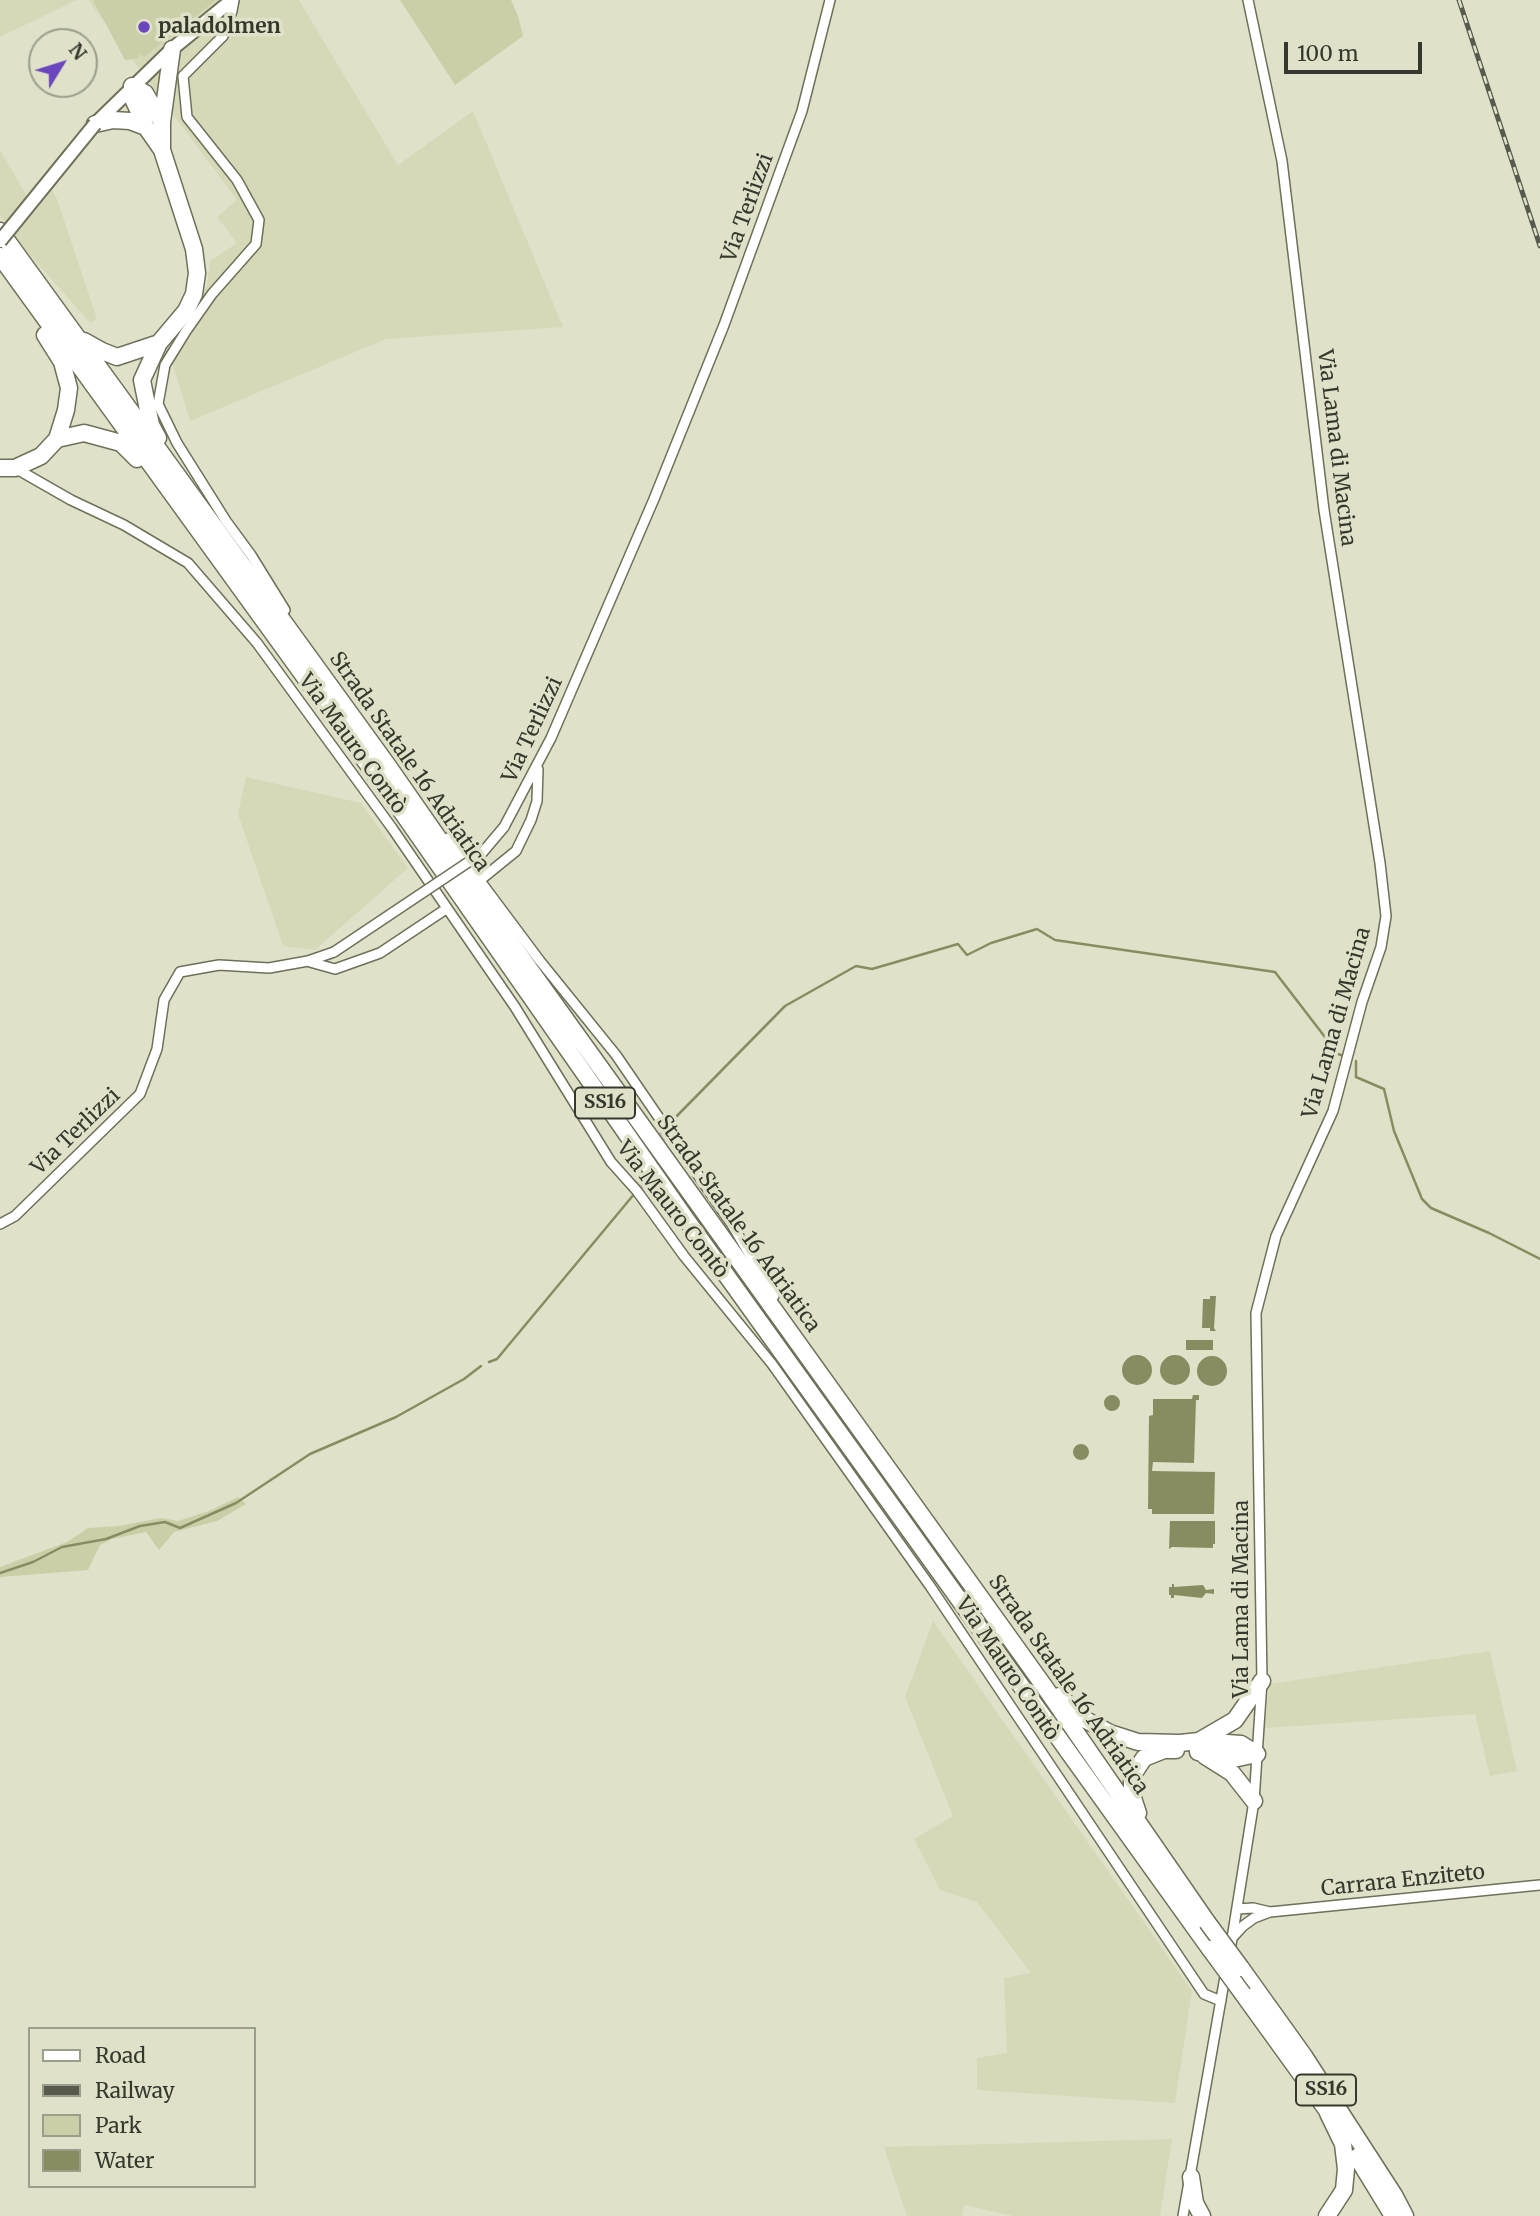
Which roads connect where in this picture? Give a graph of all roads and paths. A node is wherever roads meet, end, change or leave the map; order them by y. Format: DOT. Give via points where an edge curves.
graph roads {
  1 [pos="233,0"];
  2 [pos="830,0"];
  3 [pos="1248,0"];
  4 [pos="172,49"];
  5 [pos="132,86"];
  6 [pos="95,124"];
  7 [pos="154,125"];
  8 [pos="0,231"];
  9 [pos="0,241"];
  10 [pos="0,256"];
  11 [pos="12,272"];
  12 [pos="55,307"];
  13 [pos="159,343"];
  14 [pos="57,439"];
  15 [pos="8,468"];
  16 [pos="174,496"];
  17 [pos="214,526"];
  18 [pos="538,765"];
  19 [pos="479,881"];
  20 [pos="446,909"];
  21 [pos="308,961"];
  22 [pos="0,1224"];
  23 [pos="975,1577"];
  24 [pos="1034,1671"];
  25 [pos="1262,1681"];
  26 [pos="1194,1746"];
  27 [pos="1257,1754"];
  28 [pos="1254,1801"];
  29 [pos="1143,1829"];
  30 [pos="1540,1885"];
  31 [pos="1240,1890"];
  32 [pos="1253,1908"];
  33 [pos="1270,1912"];
  34 [pos="1236,1913"];
  35 [pos="1254,1918"];
  36 [pos="1232,1938"];
  37 [pos="1221,2001"];
  38 [pos="1325,2108"];
  39 [pos="1191,2177"];
  40 [pos="1183,2216"];
  41 [pos="1202,2216"];
  42 [pos="1327,2216"];
  43 [pos="1393,2216"];
  44 [pos="1405,2216"];
  1 -- 4 [label="street"];
  1 -- 19 [label="street" via="223,36 183,76 187,117 237,180 259,220 256,244 212,294 165,365 158,404 177,443 281,605"];
  2 -- 18 [label="street, Via Terlizzi" via="802,111 724,325"];
  3 -- 25 [label="street, Via Lama di Macina" via="1282,161 1324,510 1386,916 1333,1111 1276,1236 1256,1313"];
  4 -- 5 [label="street"];
  4 -- 7 [label="highway"];
  5 -- 6 [label="street"];
  5 -- 7 [label="highway" via="134,99"];
  6 -- 7 [label="highway" via="113,120"];
  6 -- 9 [label="street, bridge"];
  7 -- 13 [label="highway" via="194,249 197,273 186,311"];
  8 -- 12 [label="highway, Strada Statale 16 Adriatica / SS16"];
  10 -- 11 [label="highway, Strada Statale 16 Adriatica / SS16"];
  11 -- 14 [label="highway" via="14,288 62,362 69,388"];
  11 -- 16 [label="highway, Strada Statale 16 Adriatica / SS16"];
  12 -- 13 [label="highway" via="85,343 117,357"];
  12 -- 17 [label="highway, Strada Statale 16 Adriatica / SS16"];
  13 -- 17 [label="highway" via="142,380 151,425"];
  14 -- 15 [label="highway" via="41,456"];
  14 -- 16 [label="highway" via="84,433 121,443"];
  15 -- 20 [label="street, Via Mauro Contò" via="124,525 188,563 257,643"];
  16 -- 38 [label="highway, Strada Statale 16 Adriatica / SS16, bridge"];
  17 -- 24 [label="highway, Strada Statale 16 Adriatica / SS16"];
  18 -- 19 [label="street" via="537,802 516,852"];
  18 -- 21 [label="street, Via Terlizzi, bridge" via="504,827 482,853 334,952"];
  19 -- 23 [label="street" via="616,1055 731,1223 770,1290"];
  20 -- 21 [label="street" via="380,953 335,969"];
  20 -- 37 [label="street, Via Mauro Contò" via="515,1007 611,1162 772,1364 930,1586 1205,1994"];
  21 -- 22 [label="street, Via Terlizzi" via="269,968 219,965 180,972 164,1000 157,1049 140,1094 15,1216"];
  24 -- 26 [label="highway" via="1084,1719 1110,1734 1138,1742"];
  24 -- 29 [label="highway, Strada Statale 16 Adriatica / SS16"];
  25 -- 26 [label="highway" via="1235,1720"];
  25 -- 27 [label="street, Via Lama di Macina"];
  26 -- 27 [label="highway" via="1238,1758"];
  26 -- 28 [label="highway" via="1232,1773"];
  26 -- 29 [label="highway" via="1144,1758 1132,1776 1132,1795"];
  27 -- 28 [label="street, Via Lama di Macina"];
  28 -- 31 [label="street, Via Lama di Macina"];
  29 -- 44 [label="highway, Strada Statale 16 Adriatica / SS16, bridge" via="1304,2056"];
  30 -- 33 [label="street, Carrara Enziteto"];
  31 -- 32 [label="street"];
  31 -- 34 [label="street, Via Lama di Macina"];
  32 -- 33 [label="street, Carrara Enziteto"];
  32 -- 34 [label="street, Carrara Enziteto"];
  33 -- 35 [label="street, Carrara Enziteto"];
  34 -- 35 [label="street, Carrara Enziteto"];
  34 -- 36 [label="street, Via Lama di Macina"];
  35 -- 36 [label="street, Carrara Enziteto"];
  36 -- 37 [label="street, Via Lama di Macina"];
  37 -- 39 [label="street, Via Lama di Macina"];
  38 -- 42 [label="highway" via="1343,2144 1346,2169 1344,2190"];
  38 -- 43 [label="highway, Strada Statale 16 Adriatica / SS16"];
  39 -- 40 [label="street, Via Lama di Macina"];
  39 -- 41 [label="highway"];
}
